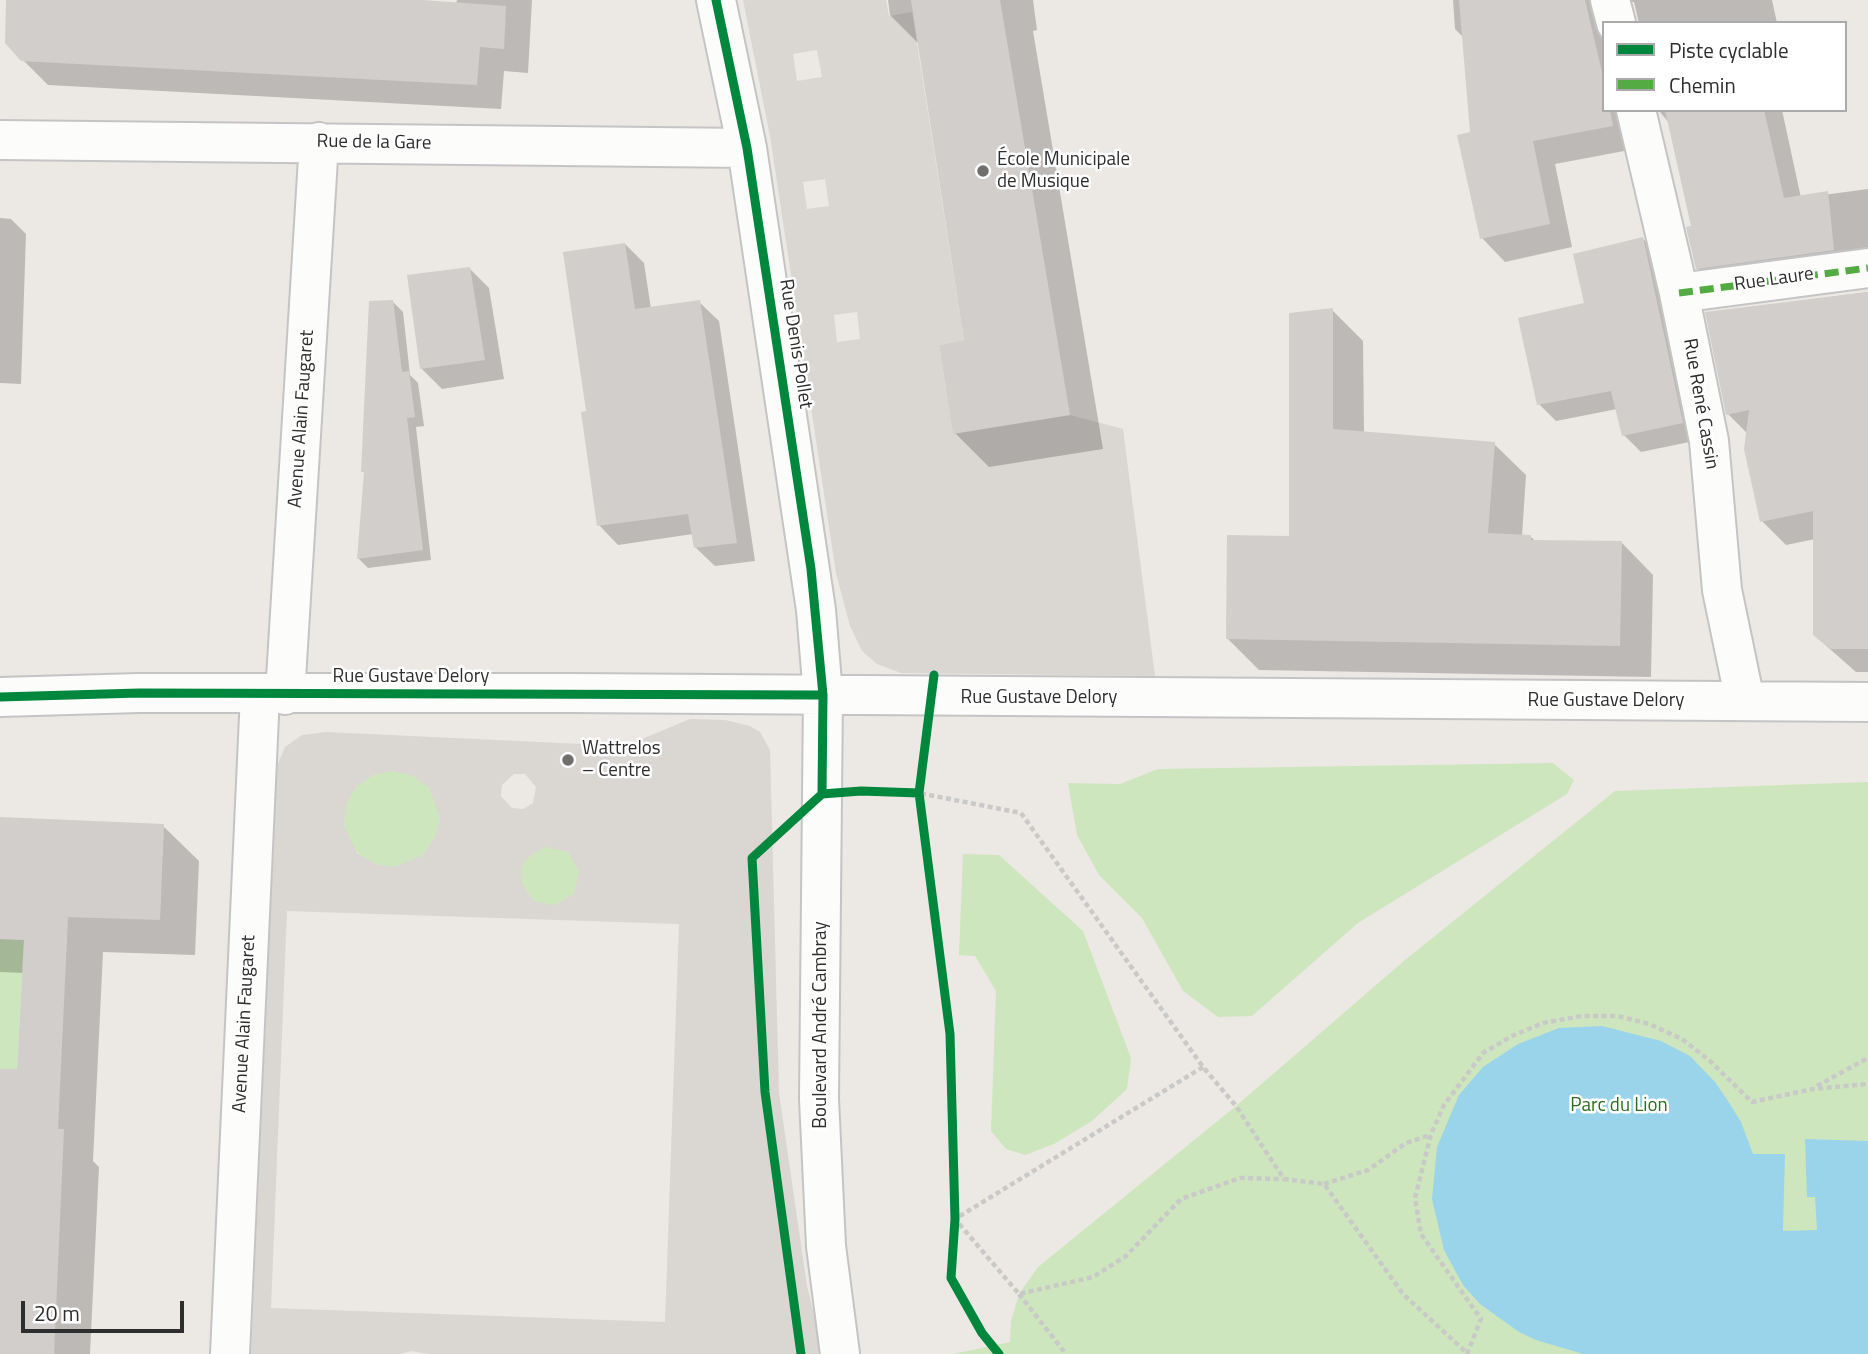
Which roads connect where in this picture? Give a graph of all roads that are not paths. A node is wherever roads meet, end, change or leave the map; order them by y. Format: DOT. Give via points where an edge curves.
graph roads {
  1 [pos="716,0"];
  2 [pos="1610,0"];
  3 [pos="1615,21"];
  4 [pos="1636,112"];
  5 [pos="0,140"];
  6 [pos="319,142"];
  7 [pos="747,148"];
  8 [pos="1868,268"];
  9 [pos="1679,293"];
  10 [pos="273,695"];
  11 [pos="823,695"];
  12 [pos="0,697"];
  13 [pos="1745,701"];
  14 [pos="1868,702"];
  15 [pos="230,1354"];
  16 [pos="841,1354"];
  1 -- 7 [label="street, Rue Denis Pollet"];
  2 -- 3 [label="street"];
  4 -- 9 [label="street, Rue René Cassin"];
  5 -- 6 [label="street, Rue de la Gare"];
  6 -- 7 [label="street, Rue de la Gare"];
  6 -- 10 [label="street, Avenue Alain Faugaret"];
  7 -- 11 [label="street, Rue Denis Pollet" via="811,569"];
  8 -- 9 [label="street, Rue Laure"];
  9 -- 13 [label="street, Rue René Cassin" via="1709,441 1722,590"];
  10 -- 11 [label="street, Rue Gustave Delory"];
  10 -- 12 [label="street, Rue Gustave Delory"];
  10 -- 15 [label="street, Avenue Alain Faugaret"];
  11 -- 13 [label="street, Rue Gustave Delory"];
  11 -- 16 [label="street, Boulevard André Cambray" via="819,1099 826,1246"];
  13 -- 14 [label="street, Rue Gustave Delory"];
}
